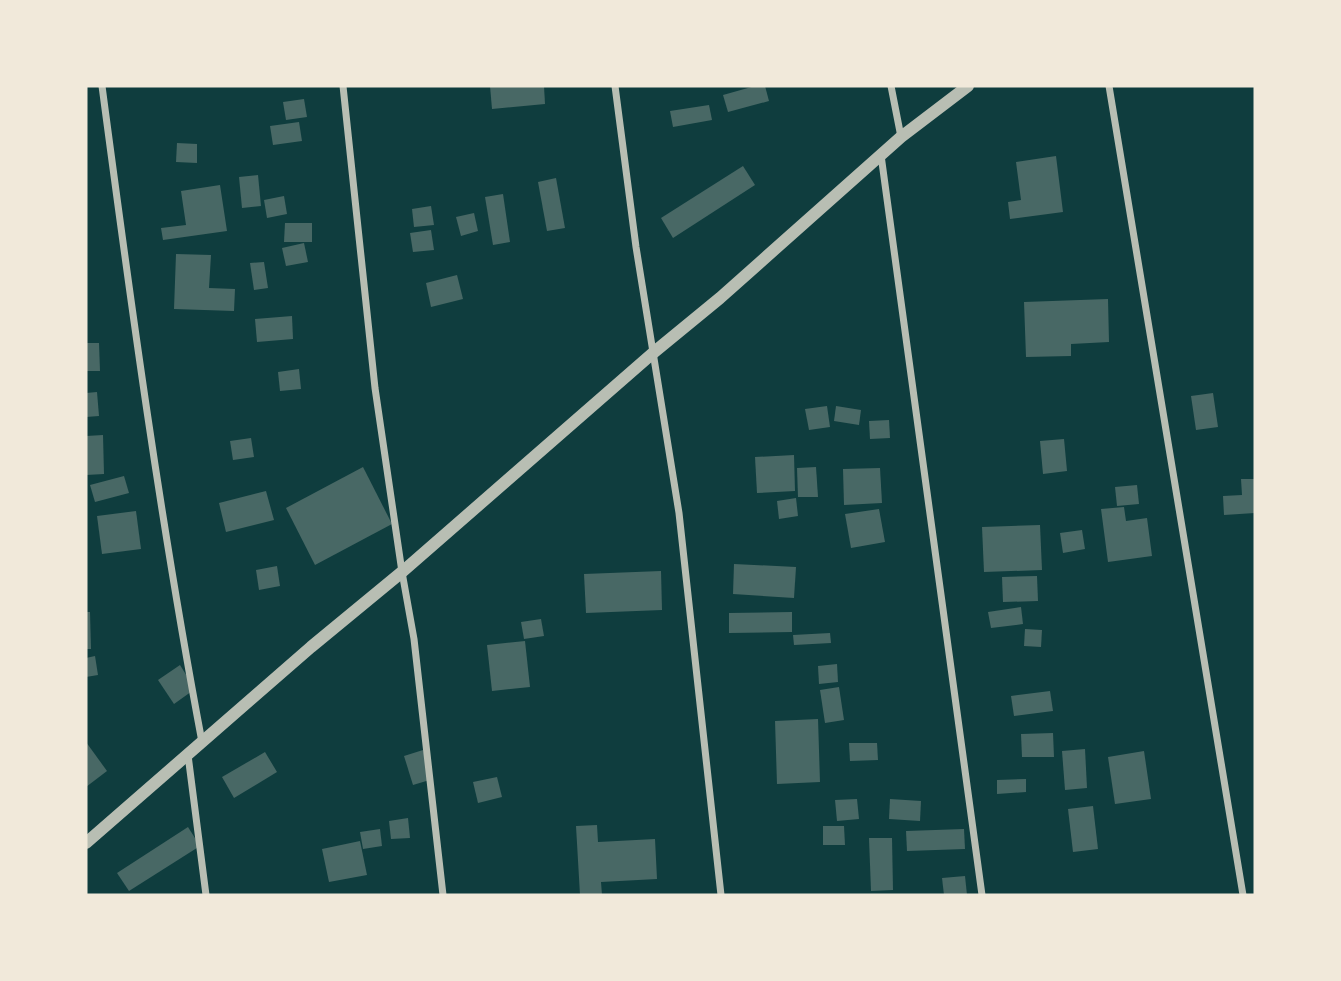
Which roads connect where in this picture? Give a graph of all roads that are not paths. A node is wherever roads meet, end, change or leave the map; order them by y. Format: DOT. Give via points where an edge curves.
graph roads {
  1 [pos="102,86"];
  2 [pos="343,86"];
  3 [pos="615,86"];
  4 [pos="891,86"];
  5 [pos="968,86"];
  6 [pos="1109,86"];
  7 [pos="901,137"];
  8 [pos="881,155"];
  9 [pos="653,353"];
  10 [pos="402,572"];
  11 [pos="202,743"];
  12 [pos="187,754"];
  13 [pos="86,844"];
  14 [pos="206,895"];
  15 [pos="443,895"];
  16 [pos="721,895"];
  17 [pos="982,895"];
  18 [pos="1243,895"];
  1 -- 11 [label="street" via="158,478"];
  2 -- 10 [label="street" via="375,388"];
  3 -- 9 [label="street"];
  4 -- 7 [label="street"];
  5 -- 7 [label="street"];
  6 -- 18 [label="street"];
  7 -- 8 [label="street"];
  8 -- 9 [label="street"];
  8 -- 17 [label="street"];
  9 -- 10 [label="street"];
  9 -- 16 [label="street" via="679,513"];
  10 -- 11 [label="street"];
  10 -- 15 [label="street"];
  11 -- 12 [label="street"];
  12 -- 13 [label="street"];
  12 -- 14 [label="street"];
}
